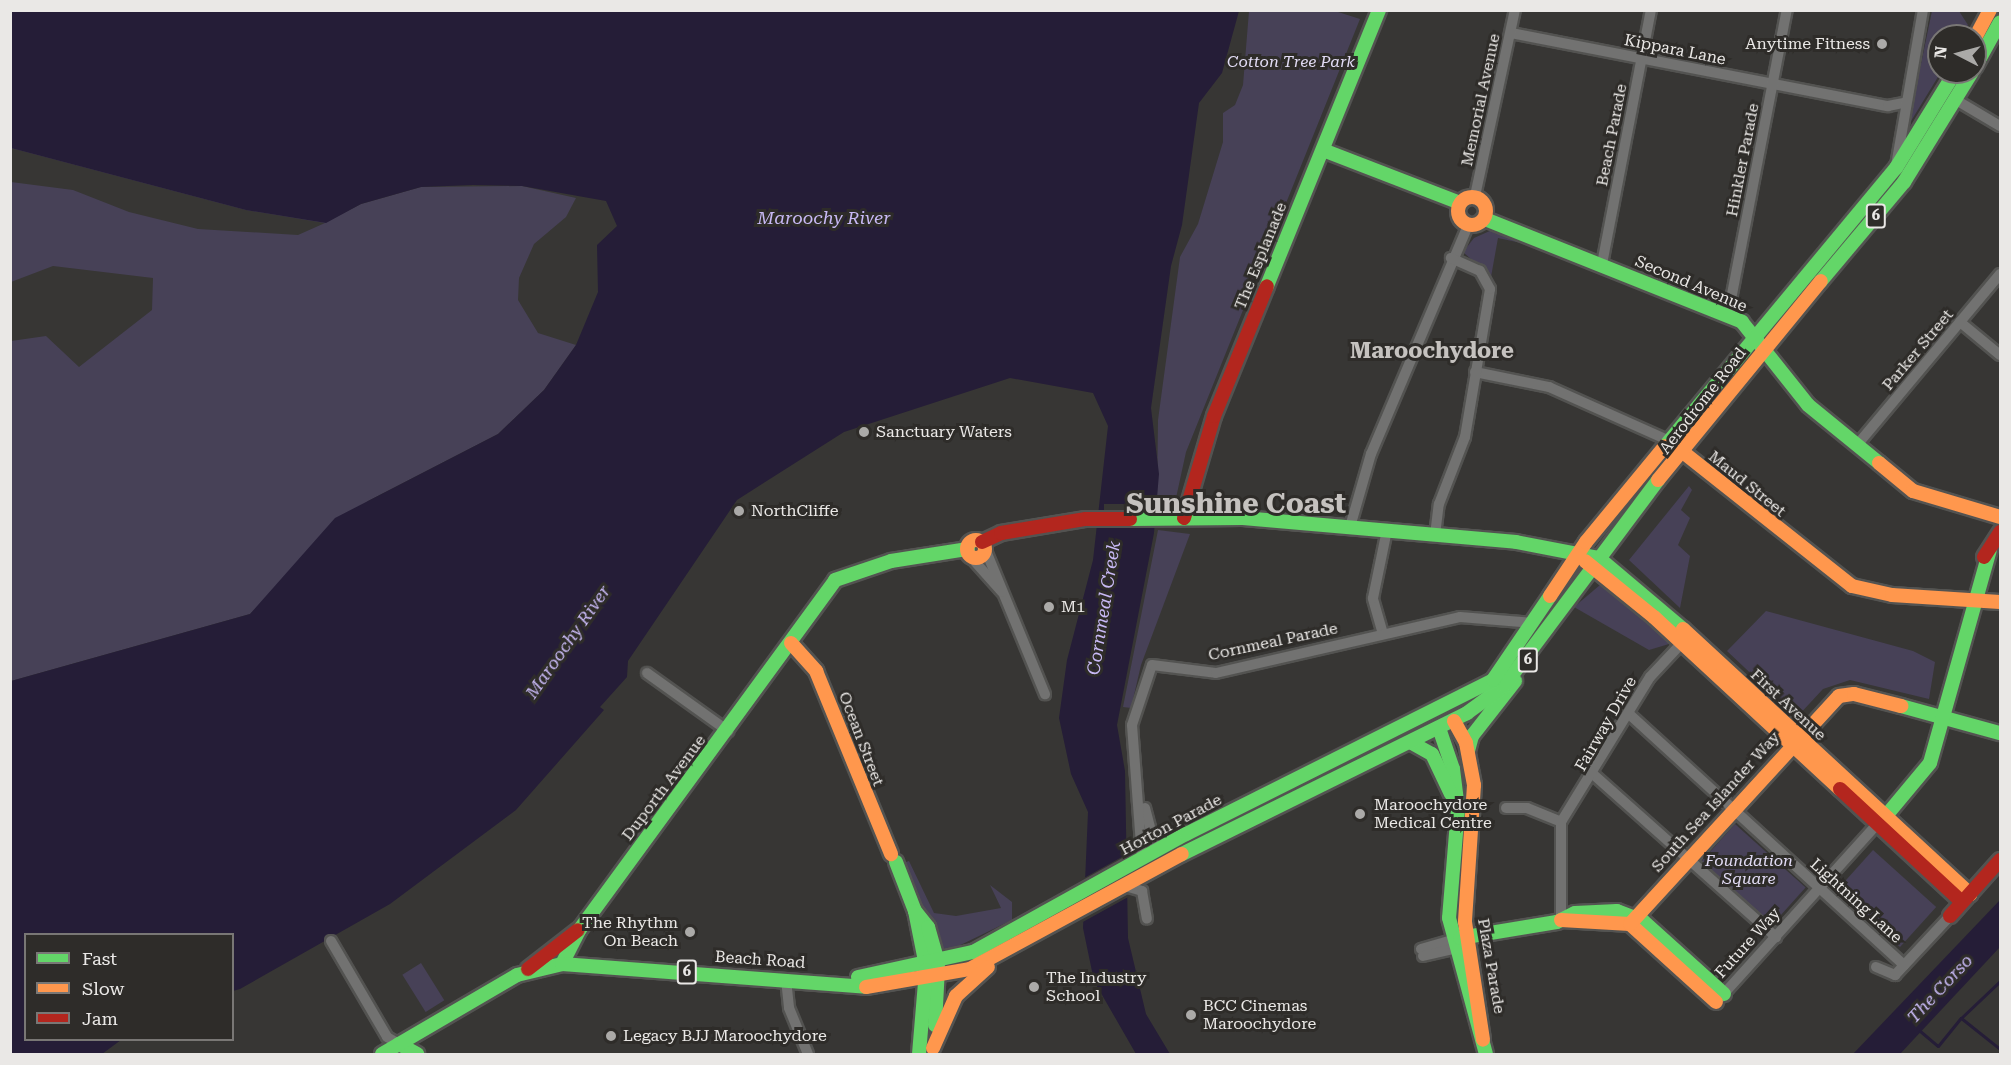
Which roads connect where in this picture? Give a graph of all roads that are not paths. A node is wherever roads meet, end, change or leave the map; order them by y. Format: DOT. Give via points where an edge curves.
graph roads {
  1 [pos="1379,10"];
  2 [pos="1515,10"];
  3 [pos="1651,10"];
  4 [pos="1788,10"];
  5 [pos="1923,10"];
  6 [pos="2001,22"];
  7 [pos="1511,33"];
  8 [pos="1987,46"];
  9 [pos="1642,58"];
  10 [pos="1773,84"];
  11 [pos="1948,84"];
  12 [pos="1965,84"];
  13 [pos="1956,100"];
  14 [pos="1904,103"];
  15 [pos="2001,126"];
  16 [pos="1323,150"];
  17 [pos="1896,168"];
  18 [pos="1475,196"];
  19 [pos="1460,203"];
  20 [pos="1485,219"];
  21 [pos="1468,225"];
  22 [pos="1451,258"];
  23 [pos="1602,264"];
  24 [pos="2001,274"];
  25 [pos="1728,315"];
  26 [pos="1960,322"];
  27 [pos="1758,335"];
  28 [pos="1764,350"];
  29 [pos="2001,355"];
  30 [pos="1475,372"];
  31 [pos="1670,441"];
  32 [pos="1857,445"];
  33 [pos="1682,452"];
  34 [pos="1184,518"];
  35 [pos="2001,518"];
  36 [pos="1350,527"];
  37 [pos="1387,530"];
  38 [pos="2001,532"];
  39 [pos="1435,535"];
  40 [pos="984,547"];
  41 [pos="968,552"];
  42 [pos="1577,554"];
  43 [pos="1595,562"];
  44 [pos="1002,592"];
  45 [pos="1970,597"];
  46 [pos="2001,602"];
  47 [pos="1534,623"];
  48 [pos="1383,634"];
  49 [pos="791,643"];
  50 [pos="1681,644"];
  51 [pos="1521,668"];
  52 [pos="647,673"];
  53 [pos="1045,694"];
  54 [pos="1628,713"];
  55 [pos="1434,714"];
  56 [pos="1942,718"];
  57 [pos="1454,722"];
  58 [pos="1439,728"];
  59 [pos="728,731"];
  60 [pos="2001,733"];
  61 [pos="1794,741"];
  62 [pos="1410,742"];
  63 [pos="1468,754"];
  64 [pos="1594,774"];
  65 [pos="1142,796"];
  66 [pos="1733,807"];
  67 [pos="1506,808"];
  68 [pos="1881,820"];
  69 [pos="1458,822"];
  70 [pos="1561,822"];
  71 [pos="1156,850"];
  72 [pos="1688,856"];
  73 [pos="2001,860"];
  74 [pos="1134,863"];
  75 [pos="1145,873"];
  76 [pos="1127,885"];
  77 [pos="1820,888"];
  78 [pos="1966,898"];
  79 [pos="1950,916"];
  80 [pos="1032,919"];
  81 [pos="1561,920"];
  82 [pos="1632,920"];
  83 [pos="1052,926"];
  84 [pos="580,928"];
  85 [pos="1776,937"];
  86 [pos="331,941"];
  87 [pos="1465,941"];
  88 [pos="1007,951"];
  89 [pos="1422,952"];
  90 [pos="562,964"];
  91 [pos="1904,965"];
  92 [pos="1876,967"];
  93 [pos="528,969"];
  94 [pos="932,971"];
  95 [pos="786,979"];
  96 [pos="1720,998"];
  97 [pos="399,1044"];
  98 [pos="1484,1048"];
  99 [pos="932,1051"];
  100 [pos="382,1054"];
  101 [pos="417,1054"];
  102 [pos="808,1054"];
  103 [pos="919,1054"];
  1 -- 16 [label="main road, The Esplanade"];
  2 -- 7 [label="street, Memorial Avenue"];
  3 -- 9 [label="street, Beach Parade"];
  4 -- 10 [label="street, Hinkler Parade"];
  5 -- 14 [label="street"];
  6 -- 8 [label="main road"];
  7 -- 9 [label="street, Kippara Lane"];
  7 -- 18 [label="street, Memorial Avenue"];
  9 -- 10 [label="street, Kippara Lane"];
  9 -- 23 [label="street, Beach Parade"];
  10 -- 14 [label="street, Kippara Lane" via="1888,106"];
  10 -- 25 [label="street, Hinkler Parade"];
  11 -- 17 [label="main road, Aerodrome Road / 6"];
  12 -- 13 [label="main road, Aerodrome Road / 6"];
  13 -- 15 [label="street"];
  13 -- 28 [label="main road, Aerodrome Road / 6" via="1904,182"];
  14 -- 17 [label="street"];
  16 -- 19 [label="main road"];
  16 -- 34 [label="main road, The Esplanade" via="1214,416"];
  17 -- 27 [label="main road, Aerodrome Road / 6"];
  18 -- 19 [label="main road"];
  18 -- 20 [label="main road"];
  19 -- 21 [label="main road"];
  20 -- 21 [label="main road" via="1477,227"];
  20 -- 23 [label="main road, Second Avenue"];
  21 -- 22 [label="street"];
  22 -- 30 [label="street" via="1480,271 1489,284"];
  22 -- 36 [label="street" via="1366,467"];
  23 -- 25 [label="main road, Second Avenue"];
  24 -- 26 [label="street, Parker Street"];
  25 -- 27 [label="main road, Second Avenue"];
  26 -- 29 [label="street"];
  26 -- 32 [label="street, Parker Street"];
  27 -- 28 [label="main road, Second Avenue"];
  27 -- 31 [label="main road, Aerodrome Road / 6"];
  28 -- 32 [label="main road, Second Avenue" via="1808,405"];
  28 -- 33 [label="main road, Aerodrome Road / 6"];
  30 -- 31 [label="street, Maud Street" via="1549,387"];
  30 -- 39 [label="street" via="1466,437 1439,504"];
  31 -- 33 [label="main road, Maud Street"];
  31 -- 42 [label="main road, Aerodrome Road / 6"];
  32 -- 35 [label="main road, Second Avenue" via="1920,495"];
  33 -- 43 [label="main road, Aerodrome Road / 6"];
  33 -- 45 [label="main road, Maud Street" via="1852,586 1892,595"];
  34 -- 36 [label="main road"];
  34 -- 40 [label="main road" via="1103,518 1004,533"];
  36 -- 37 [label="main road"];
  37 -- 39 [label="main road"];
  37 -- 48 [label="street" via="1373,598"];
  38 -- 45 [label="main road, Future Way"];
  39 -- 42 [label="main road"];
  40 -- 41 [label="main road" via="974,539"];
  40 -- 44 [label="street"];
  41 -- 44 [label="street"];
  41 -- 49 [label="main road, Duporth Avenue" via="936,551 839,576"];
  42 -- 43 [label="main road, First Avenue"];
  42 -- 47 [label="main road, Aerodrome Road / 6"];
  43 -- 50 [label="main road, First Avenue"];
  43 -- 51 [label="main road, Aerodrome Road / 6"];
  43 -- 61 [label="main road, First Avenue" via="1628,578"];
  44 -- 53 [label="street"];
  45 -- 46 [label="main road, Maud Street"];
  45 -- 56 [label="main road, Future Way"];
  47 -- 48 [label="street, Cornmeal Parade" via="1467,616"];
  47 -- 55 [label="main road, Aerodrome Road / 6" via="1493,680"];
  48 -- 65 [label="street, Cornmeal Parade" via="1216,672 1162,663 1150,667 1133,720"];
  49 -- 59 [label="main road, Duporth Avenue"];
  49 -- 94 [label="main road, Ocean Street" via="816,670 915,911"];
  50 -- 54 [label="street, Fairway Drive" via="1650,677"];
  50 -- 61 [label="main road, First Avenue"];
  51 -- 57 [label="main road, Aerodrome Road / 6"];
  51 -- 63 [label="main road" via="1472,736"];
  52 -- 59 [label="street"];
  54 -- 64 [label="street, Fairway Drive"];
  54 -- 66 [label="street, Lightning Lane"];
  55 -- 57 [label="main road"];
  55 -- 58 [label="main road, Plaza Parade"];
  55 -- 71 [label="main road, Horton Parade / 6"];
  56 -- 60 [label="main road, South Sea Islander Way"];
  56 -- 61 [label="main road, South Sea Islander Way" via="1846,694 1832,700"];
  56 -- 68 [label="main road, Future Way" via="1926,771"];
  57 -- 58 [label="main road, Aerodrome Road / 6"];
  57 -- 63 [label="main road, Plaza Parade"];
  58 -- 62 [label="main road, Horton Parade / 6"];
  58 -- 69 [label="main road, Plaza Parade" via="1455,777"];
  59 -- 84 [label="main road, Duporth Avenue"];
  61 -- 66 [label="main road, South Sea Islander Way"];
  61 -- 68 [label="main road, First Avenue"];
  62 -- 69 [label="main road" via="1426,749 1439,765"];
  62 -- 75 [label="main road, Horton Parade / 6" via="1276,803"];
  63 -- 87 [label="main road, Plaza Parade" via="1475,829 1466,896"];
  64 -- 70 [label="street, Fairway Drive"];
  64 -- 72 [label="street"];
  65 -- 71 [label="street, Cornmeal Parade"];
  65 -- 74 [label="street, Cornmeal Parade"];
  66 -- 72 [label="main road, South Sea Islander Way"];
  66 -- 77 [label="street, Lightning Lane"];
  67 -- 70 [label="street" via="1527,808"];
  68 -- 77 [label="street, Future Way"];
  68 -- 78 [label="main road, First Avenue"];
  69 -- 87 [label="main road, Plaza Parade" via="1448,910"];
  70 -- 81 [label="street"];
  71 -- 74 [label="main road, Horton Parade / 6"];
  71 -- 75 [label="main road"];
  72 -- 82 [label="main road, South Sea Islander Way"];
  72 -- 85 [label="street"];
  73 -- 78 [label="main road"];
  74 -- 75 [label="main road"];
  74 -- 80 [label="main road, Horton Parade / 6"];
  75 -- 76 [label="main road, Horton Parade / 6"];
  75 -- 76 [label="street" via="1146,914 1141,890"];
  76 -- 83 [label="main road, Horton Parade / 6"];
  77 -- 85 [label="street, Future Way"];
  77 -- 91 [label="street, Lightning Lane"];
  78 -- 79 [label="main road"];
  79 -- 91 [label="street"];
  80 -- 83 [label="main road"];
  80 -- 94 [label="main road, Horton Parade / 6"];
  81 -- 82 [label="main road"];
  81 -- 87 [label="main road"];
  82 -- 96 [label="main road"];
  83 -- 88 [label="main road, Horton Parade / 6"];
  84 -- 90 [label="main road, Duporth Avenue"];
  84 -- 93 [label="main road"];
  85 -- 96 [label="street, Future Way"];
  86 -- 97 [label="street" via="387,1037"];
  87 -- 89 [label="street"];
  87 -- 98 [label="main road, Plaza Parade"];
  88 -- 94 [label="main road, Horton Parade / 6"];
  88 -- 99 [label="main road" via="956,996"];
  90 -- 93 [label="main road, 6"];
  90 -- 95 [label="main road, Beach Road / 6"];
  91 -- 92 [label="street" via="1888,976"];
  93 -- 97 [label="main road, 6"];
  94 -- 95 [label="main road, Beach Road / 6"];
  94 -- 99 [label="main road"];
  94 -- 103 [label="main road"];
  95 -- 102 [label="street" via="789,1008"];
  97 -- 100 [label="main road, 6"];
  97 -- 101 [label="main road"];
}
